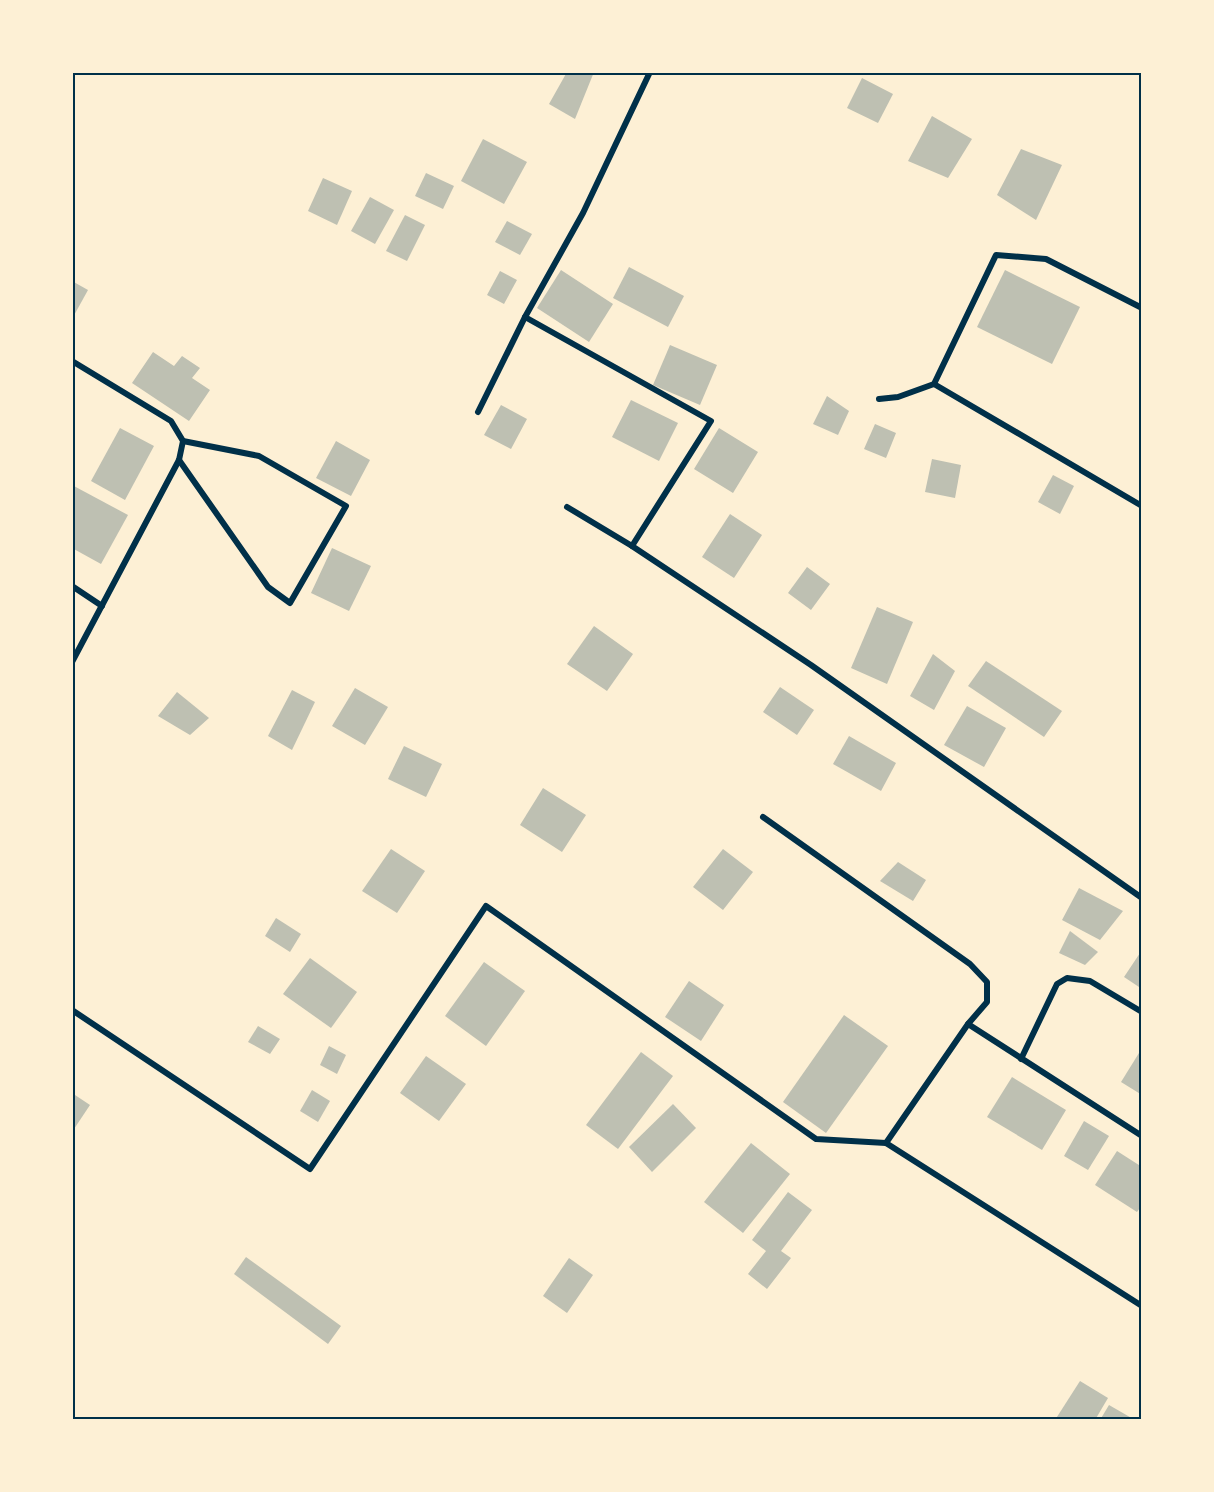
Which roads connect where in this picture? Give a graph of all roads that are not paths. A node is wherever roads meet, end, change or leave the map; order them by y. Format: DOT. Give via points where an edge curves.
graph roads {
  1 [pos="650,72"];
  2 [pos="1142,308"];
  3 [pos="525,316"];
  4 [pos="72,361"];
  5 [pos="934,384"];
  6 [pos="879,399"];
  7 [pos="478,412"];
  8 [pos="183,441"];
  9 [pos="179,460"];
  10 [pos="1142,506"];
  11 [pos="567,507"];
  12 [pos="632,546"];
  13 [pos="72,586"];
  14 [pos="102,606"];
  15 [pos="72,662"];
  16 [pos="764,817"];
  17 [pos="1142,898"];
  18 [pos="72,1010"];
  19 [pos="1142,1012"];
  20 [pos="968,1024"];
  21 [pos="1021,1059"];
  22 [pos="1142,1136"];
  23 [pos="886,1143"];
  24 [pos="1142,1306"];
  1 -- 3 [label="street" via="583,213"];
  2 -- 5 [label="street" via="1046,259 996,255"];
  3 -- 7 [label="street"];
  3 -- 12 [label="street" via="711,421"];
  4 -- 8 [label="street" via="171,421"];
  5 -- 6 [label="street" via="898,397"];
  5 -- 10 [label="street"];
  8 -- 9 [label="street"];
  8 -- 9 [label="street" via="260,456 346,506 290,603 268,587"];
  9 -- 14 [label="street"];
  11 -- 12 [label="street"];
  12 -- 17 [label="street" via="811,665"];
  13 -- 14 [label="street"];
  14 -- 15 [label="street"];
  16 -- 20 [label="street" via="970,964 987,982 987,1002"];
  18 -- 23 [label="street" via="310,1169 486,906 816,1139"];
  19 -- 21 [label="street" via="1090,981 1067,978 1057,984"];
  20 -- 21 [label="street"];
  20 -- 23 [label="street"];
  21 -- 22 [label="street"];
  23 -- 24 [label="street"];
}
